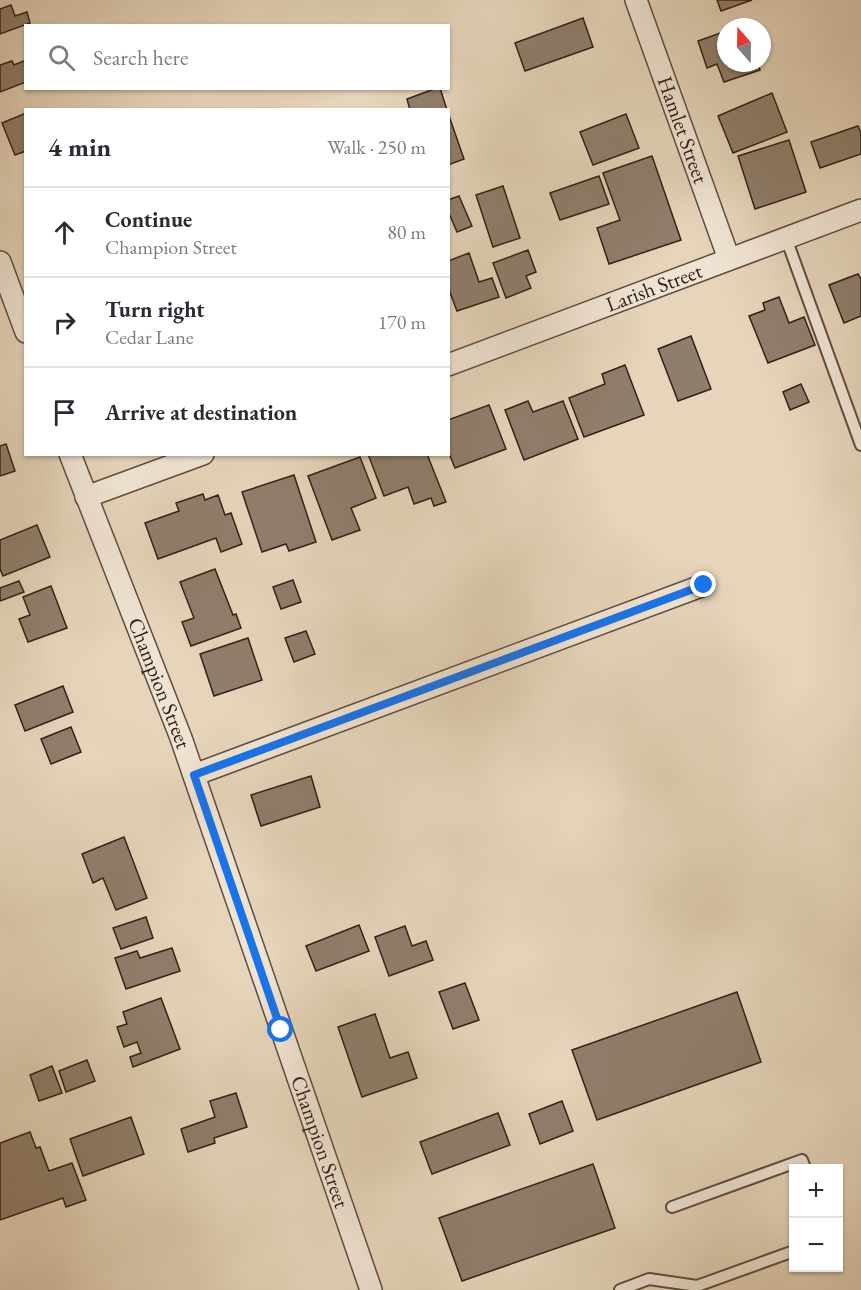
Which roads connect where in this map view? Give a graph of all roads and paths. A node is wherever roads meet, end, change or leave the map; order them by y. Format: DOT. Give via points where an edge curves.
graph roads {
  1 [pos="636,0"];
  2 [pos="861,210"];
  3 [pos="786,238"];
  4 [pos="729,259"];
  5 [pos="0,262"];
  6 [pos="24,328"];
  7 [pos="450,364"];
  8 [pos="861,445"];
  9 [pos="71,456"];
  10 [pos="198,456"];
  11 [pos="86,497"];
  12 [pos="704,585"];
  13 [pos="194,775"];
  14 [pos="791,1164"];
  15 [pos="804,1164"];
  16 [pos="789,1165"];
  17 [pos="672,1207"];
  18 [pos="789,1253"];
  19 [pos="371,1290"];
  20 [pos="620,1290"];
  1 -- 4 [label="street, Hamlet Street"];
  2 -- 3 [label="street, Larish Street"];
  3 -- 4 [label="street, Larish Street"];
  3 -- 8 [label="lane"];
  4 -- 7 [label="street, Larish Street"];
  5 -- 6 [label="street"];
  9 -- 11 [label="street, Champion Street"];
  10 -- 11 [label="street"];
  11 -- 13 [label="street, Champion Street"];
  12 -- 13 [label="street"];
  13 -- 19 [label="street, Champion Street"];
  14 -- 15 [label="lane" via="802,1160"];
  16 -- 17 [label="lane"];
  18 -- 20 [label="lane" via="697,1286 649,1279"];
}
